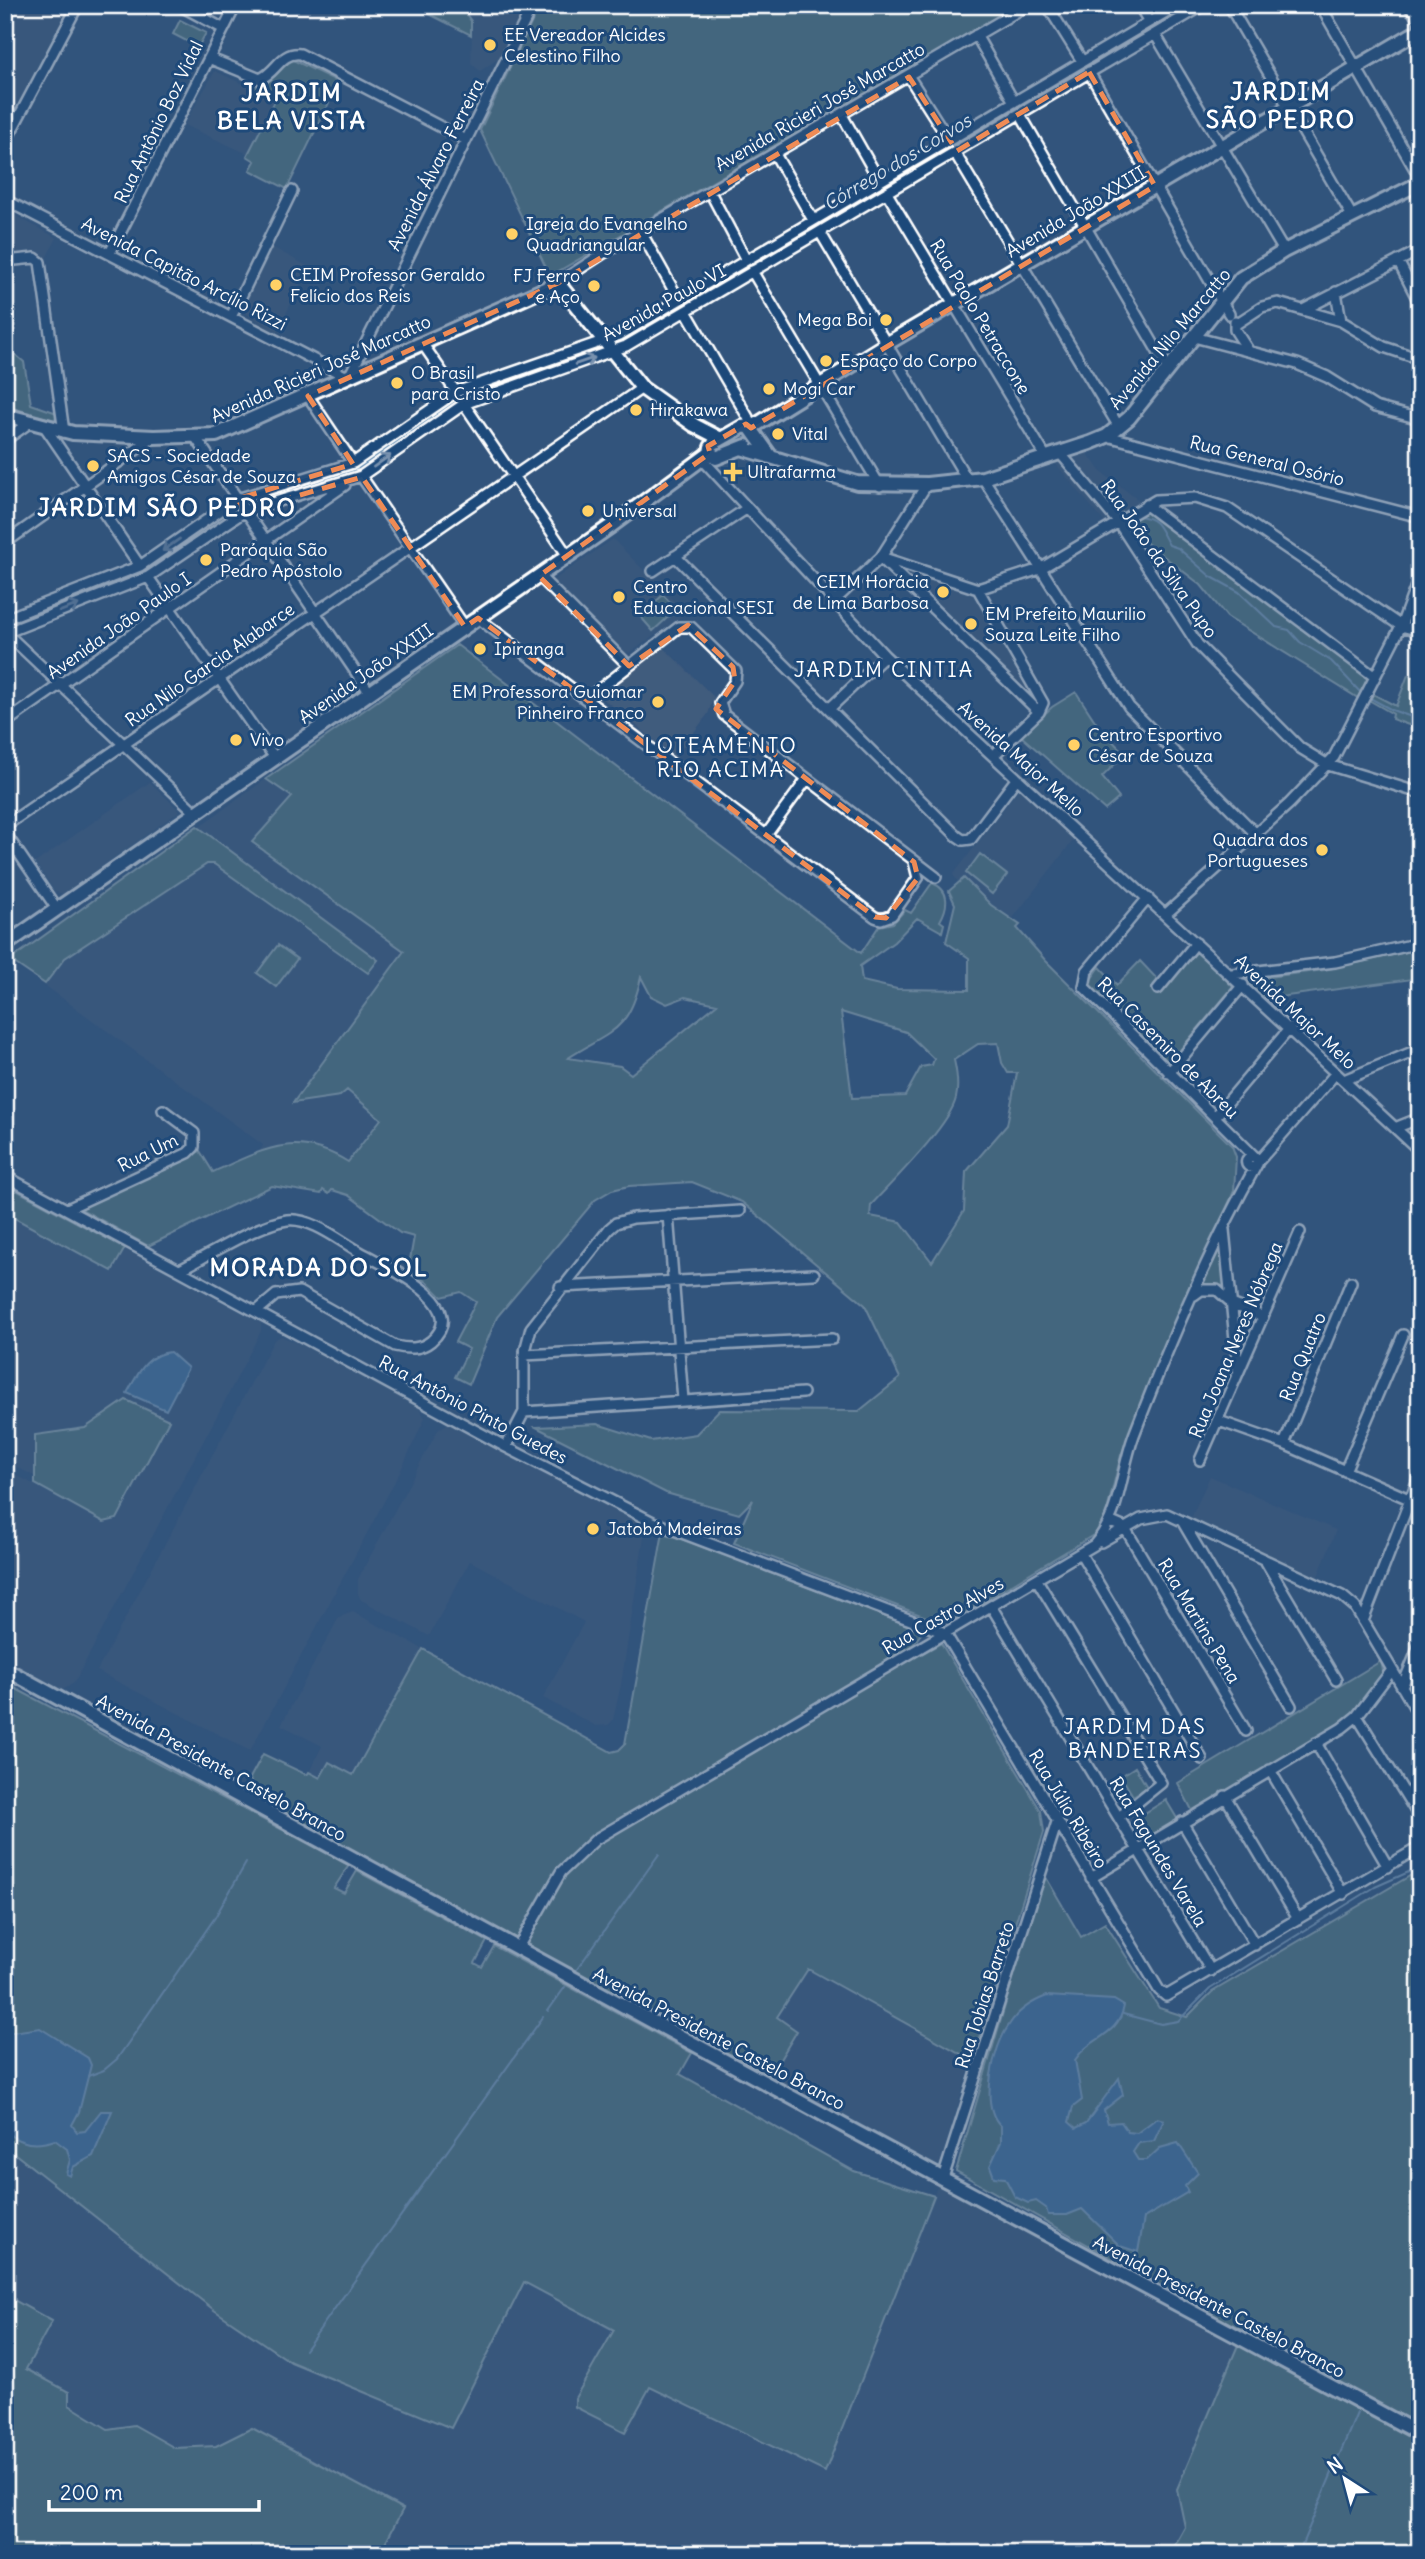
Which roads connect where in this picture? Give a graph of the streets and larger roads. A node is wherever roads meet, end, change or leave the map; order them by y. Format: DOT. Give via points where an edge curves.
graph roads {
  1 [pos="78,5"];
  2 [pos="179,5"];
  3 [pos="236,5"];
  4 [pos="534,5"];
  5 [pos="1028,5"];
  6 [pos="1047,5"];
  7 [pos="1139,5"];
  8 [pos="1178,5"];
  9 [pos="1204,5"];
  10 [pos="1229,5"];
  11 [pos="1320,5"];
  12 [pos="1409,5"];
  13 [pos="1149,22"];
  14 [pos="1420,23"];
  15 [pos="224,29"];
  16 [pos="1420,30"];
  17 [pos="976,34"];
  18 [pos="1155,34"];
  19 [pos="211,59"];
  20 [pos="1082,61"];
  21 [pos="1357,67"];
  22 [pos="1089,72"];
  23 [pos="909,76"];
  24 [pos="1014,102"];
  25 [pos="1289,106"];
  26 [pos="1020,114"];
  27 [pos="842,115"];
  28 [pos="466,140"];
  29 [pos="949,140"];
  30 [pos="5,143"];
  31 [pos="1222,147"];
  32 [pos="955,153"];
  33 [pos="775,155"];
  34 [pos="879,180"];
  35 [pos="1420,180"];
  36 [pos="1155,186"];
  37 [pos="292,191"];
  38 [pos="710,192"];
  39 [pos="887,193"];
  40 [pos="5,200"];
  41 [pos="1352,216"];
  42 [pos="813,220"];
  43 [pos="1087,225"];
  44 [pos="641,232"];
  45 [pos="820,232"];
  46 [pos="1420,250"];
  47 [pos="1284,251"];
  48 [pos="110,253"];
  49 [pos="746,260"];
  50 [pos="5,261"];
  51 [pos="1398,261"];
  52 [pos="1021,265"];
  53 [pos="752,271"];
  54 [pos="558,283"];
  55 [pos="1336,292"];
  56 [pos="679,300"];
  57 [pos="1220,303"];
  58 [pos="1420,304"];
  59 [pos="953,305"];
  60 [pos="1305,309"];
  61 [pos="686,311"];
  62 [pos="231,317"];
  63 [pos="1341,321"];
  64 [pos="1236,327"];
  65 [pos="1194,337"];
  66 [pos="605,339"];
  67 [pos="888,343"];
  68 [pos="1219,343"];
  69 [pos="422,344"];
  70 [pos="1248,350"];
  71 [pos="614,351"];
  72 [pos="1420,359"];
  73 [pos="1168,369"];
  74 [pos="348,377"];
  75 [pos="820,385"];
  76 [pos="642,388"];
  77 [pos="456,391"];
  78 [pos="309,396"];
  79 [pos="464,404"];
  80 [pos="5,415"];
  81 [pos="1420,419"];
  82 [pos="29,423"];
  83 [pos="45,427"];
  84 [pos="1119,427"];
  85 [pos="753,430"];
  86 [pos="64,432"];
  87 [pos="1107,436"];
  88 [pos="154,437"];
  89 [pos="196,438"];
  90 [pos="5,440"];
  91 [pos="741,448"];
  92 [pos="712,451"];
  93 [pos="1060,453"];
  94 [pos="771,457"];
  95 [pos="1046,457"];
  96 [pos="353,463"];
  97 [pos="714,473"];
  98 [pos="513,475"];
  99 [pos="356,478"];
  100 [pos="984,478"];
  101 [pos="968,481"];
  102 [pos="927,484"];
  103 [pos="880,485"];
  104 [pos="86,486"];
  105 [pos="237,499"];
  106 [pos="1146,505"];
  107 [pos="746,509"];
  108 [pos="245,511"];
  109 [pos="1420,517"];
  110 [pos="1118,522"];
  111 [pos="265,542"];
  112 [pos="5,543"];
  113 [pos="410,547"];
  114 [pos="568,555"];
  115 [pos="675,556"];
  116 [pos="881,557"];
  117 [pos="140,566"];
  118 [pos="1040,569"];
  119 [pos="653,571"];
  120 [pos="1420,575"];
  121 [pos="539,576"];
  122 [pos="148,577"];
  123 [pos="978,589"];
  124 [pos="833,602"];
  125 [pos="171,609"];
  126 [pos="315,611"];
  127 [pos="478,618"];
  128 [pos="5,619"];
  129 [pos="1401,626"];
  130 [pos="465,627"];
  131 [pos="1420,631"];
  132 [pos="5,633"];
  133 [pos="885,656"];
  134 [pos="629,666"];
  135 [pos="1375,677"];
  136 [pos="218,679"];
  137 [pos="61,685"];
  138 [pos="370,692"];
  139 [pos="587,699"];
  140 [pos="829,709"];
  141 [pos="1039,712"];
  142 [pos="5,723"];
  143 [pos="123,744"];
  144 [pos="993,756"];
  145 [pos="275,758"];
  146 [pos="1328,765"];
  147 [pos="1017,778"];
  148 [pos="807,779"];
  149 [pos="1420,793"];
  150 [pos="197,813"];
  151 [pos="5,826"];
  152 [pos="5,833"];
  153 [pos="1256,834"];
  154 [pos="766,835"];
  155 [pos="914,862"];
  156 [pos="918,878"];
  157 [pos="1148,898"];
  158 [pos="57,909"];
  159 [pos="1166,914"];
  160 [pos="1196,943"];
  161 [pos="1420,943"];
  162 [pos="5,945"];
  163 [pos="1232,974"];
  164 [pos="1243,985"];
  165 [pos="1158,989"];
  166 [pos="1290,1028"];
  167 [pos="1420,1049"];
  168 [pos="1169,1073"];
  169 [pos="1340,1076"];
  170 [pos="163,1110"];
  171 [pos="1214,1117"];
  172 [pos="1420,1118"];
  173 [pos="1395,1128"];
  174 [pos="1420,1151"];
  175 [pos="1252,1162"];
  176 [pos="5,1176"];
  177 [pos="67,1209"];
  178 [pos="740,1212"];
  179 [pos="668,1216"];
  180 [pos="1224,1227"];
  181 [pos="1300,1232"];
  182 [pos="180,1270"];
  183 [pos="814,1275"];
  184 [pos="1351,1282"];
  185 [pos="674,1283"];
  186 [pos="560,1287"];
  187 [pos="1193,1296"];
  188 [pos="1234,1305"];
  189 [pos="257,1311"];
  190 [pos="1263,1317"];
  191 [pos="1403,1335"];
  192 [pos="832,1339"];
  193 [pos="679,1347"];
  194 [pos="524,1355"];
  195 [pos="1238,1371"];
  196 [pos="803,1393"];
  197 [pos="683,1401"];
  198 [pos="523,1412"];
  199 [pos="1219,1421"];
  200 [pos="1284,1444"];
  201 [pos="506,1447"];
  202 [pos="1200,1461"];
  203 [pos="1345,1471"];
  204 [pos="1420,1474"];
  205 [pos="1409,1499"];
  206 [pos="1181,1519"];
  207 [pos="1111,1522"];
  208 [pos="1125,1528"];
  209 [pos="1094,1545"];
  210 [pos="1081,1554"];
  211 [pos="1265,1561"];
  212 [pos="1037,1580"];
  213 [pos="991,1606"];
  214 [pos="1363,1621"];
  215 [pos="945,1633"];
  216 [pos="1420,1644"];
  217 [pos="5,1669"];
  218 [pos="1392,1670"];
  219 [pos="1336,1680"];
  220 [pos="1402,1687"];
  221 [pos="1291,1706"];
  222 [pos="1357,1716"];
  223 [pos="1420,1717"];
  224 [pos="1247,1731"];
  225 [pos="1316,1743"];
  226 [pos="1202,1759"];
  227 [pos="1270,1770"];
  228 [pos="1225,1796"];
  229 [pos="1119,1817"];
  230 [pos="1420,1818"];
  231 [pos="1057,1822"];
  232 [pos="1182,1822"];
  233 [pos="1420,1847"];
  234 [pos="1139,1849"];
  235 [pos="1388,1867"];
  236 [pos="1091,1878"];
  237 [pos="1343,1894"];
  238 [pos="1298,1919"];
  239 [pos="1255,1945"];
  240 [pos="517,1949"];
  241 [pos="1211,1971"];
  242 [pos="943,2179"];
  243 [pos="1420,2434"];
  1 -- 30 [label="street"];
  2 -- 15 [label="street"];
  3 -- 15 [label="street, Rua Antônio Boz Vidal"];
  4 -- 28 [label="street, Avenida Álvaro Ferreira"];
  5 -- 17 [label="street, Avenida Ricieri José Marcatto"];
  6 -- 20 [label="street"];
  7 -- 13 [label="street"];
  8 -- 13 [label="street, Avenida Paulo VI"];
  9 -- 18 [label="street, Avenida Paulo VI"];
  10 -- 25 [label="street"];
  11 -- 21 [label="street"];
  12 -- 14 [label="street"];
  13 -- 20 [label="street, Avenida Paulo VI"];
  15 -- 19 [label="street, Rua Antônio Boz Vidal"];
  16 -- 21 [label="street, Avenida João XXIII"];
  17 -- 23 [label="street, Avenida Ricieri José Marcatto"];
  17 -- 24 [label="street"];
  18 -- 22 [label="street, Avenida Paulo VI"];
  18 -- 31 [label="street"];
  19 -- 28 [label="street" via="260,79 288,54 300,54"];
  19 -- 48 [label="street, Rua Antônio Boz Vidal"];
  20 -- 24 [label="street, Avenida Paulo VI"];
  21 -- 25 [label="street, Avenida João XXIII"];
  21 -- 35 [label="street"];
  22 -- 26 [label="street, Avenida Paulo VI"];
  22 -- 36 [label="street"];
  23 -- 27 [label="street, Avenida Ricieri José Marcatto"];
  23 -- 29 [label="street"];
  24 -- 29 [label="street, Avenida Paulo VI"];
  25 -- 31 [label="street, Avenida João XXIII"];
  25 -- 41 [label="street"];
  26 -- 32 [label="street, Avenida Paulo VI"];
  26 -- 43 [label="street"];
  27 -- 33 [label="street, Avenida Ricieri José Marcatto"];
  27 -- 34 [label="street"];
  28 -- 74 [label="street, Avenida Álvaro Ferreira"];
  29 -- 34 [label="street, Avenida Paulo VI"];
  31 -- 36 [label="street, Avenida João XXIII"];
  31 -- 47 [label="street"];
  32 -- 39 [label="street, Avenida Paulo VI"];
  32 -- 52 [label="street"];
  33 -- 38 [label="street, Avenida Ricieri José Marcatto"];
  33 -- 42 [label="street"];
  34 -- 42 [label="street, Avenida Paulo VI"];
  35 -- 41 [label="street, Avenida Nilo Marcatto"];
  36 -- 43 [label="street, Avenida João XXIII"];
  36 -- 57 [label="street"];
  37 -- 62 [label="street"];
  38 -- 44 [label="street, Avenida Ricieri José Marcatto"];
  38 -- 49 [label="street"];
  39 -- 45 [label="street, Avenida Paulo VI"];
  39 -- 59 [label="street, Rua Paolo Petraccone"];
  40 -- 48 [label="street, Avenida Capitão Arcílio Rizzi"];
  41 -- 47 [label="street, Avenida Nilo Marcatto"];
  42 -- 49 [label="street, Avenida Paulo VI"];
  43 -- 52 [label="street, Avenida João XXIII"];
  43 -- 73 [label="street"];
  44 -- 54 [label="street, Avenida Ricieri José Marcatto"];
  44 -- 56 [label="street"];
  45 -- 53 [label="street, Avenida Paulo VI"];
  45 -- 67 [label="street"];
  46 -- 51 [label="street"];
  47 -- 57 [label="street, Avenida Nilo Marcatto" via="1241,278"];
  48 -- 62 [label="street, Avenida Capitão Arcílio Rizzi"];
  49 -- 56 [label="street, Avenida Paulo VI"];
  50 -- 86 [label="street" via="35,258 40,262"];
  51 -- 55 [label="street"];
  51 -- 58 [label="street"];
  52 -- 59 [label="street, Avenida João XXIII"];
  52 -- 84 [label="street"];
  53 -- 61 [label="street, Avenida Paulo VI"];
  53 -- 75 [label="street"];
  54 -- 66 [label="street"];
  54 -- 69 [label="street, Avenida Ricieri José Marcatto"];
  55 -- 60 [label="street"];
  55 -- 63 [label="street"];
  56 -- 66 [label="street, Avenida Paulo VI"];
  57 -- 64 [label="street"];
  57 -- 65 [label="street, Avenida Nilo Marcatto"];
  59 -- 67 [label="street, Avenida João XXIII"];
  59 -- 95 [label="street, Rua Paolo Petraccone"];
  60 -- 63 [label="street"];
  60 -- 64 [label="street" via="1270,304"];
  61 -- 71 [label="street, Avenida Paulo VI"];
  61 -- 85 [label="street"];
  62 -- 74 [label="street, Avenida Capitão Arcílio Rizzi"];
  63 -- 72 [label="street" via="1384,347"];
  64 -- 68 [label="street" via="1230,338"];
  64 -- 70 [label="street"];
  65 -- 68 [label="street"];
  65 -- 73 [label="street, Avenida Nilo Marcatto"];
  66 -- 71 [label="street"];
  66 -- 77 [label="street, Avenida Paulo VI"];
  67 -- 75 [label="street, Avenida João XXIII"];
  67 -- 101 [label="street"];
  68 -- 70 [label="street"];
  69 -- 74 [label="street, Avenida Ricieri José Marcatto"];
  69 -- 77 [label="street"];
  70 -- 81 [label="street" via="1327,377 1375,407"];
  71 -- 76 [label="street"];
  79 -- 71 [label="street, Avenida Paulo VI, one-way"];
  73 -- 84 [label="street, Avenida Nilo Marcatto"];
  74 -- 78 [label="street, Avenida Ricieri José Marcatto"];
  75 -- 85 [label="street, Avenida João XXIII"];
  75 -- 103 [label="street"];
  76 -- 92 [label="street" via="694,425"];
  76 -- 98 [label="street, Rua Nilo Garcia Alabarce"];
  77 -- 96 [label="street, Avenida Paulo VI"];
  78 -- 89 [label="street, Avenida Ricieri José Marcatto" via="229,431"];
  78 -- 96 [label="street"];
  79 -- 98 [label="street"];
  99 -- 79 [label="street, Avenida Paulo VI, one-way"];
  80 -- 82 [label="street, Avenida Ricieri José Marcatto"];
  82 -- 83 [label="street, Avenida Ricieri José Marcatto"];
  82 -- 90 [label="street"];
  83 -- 86 [label="street, Avenida Ricieri José Marcatto"];
  83 -- 104 [label="street"];
  84 -- 87 [label="street, Avenida Nilo Marcatto"];
  85 -- 91 [label="street, Avenida João XXIII" via="752,443"];
  85 -- 92 [label="street, Avenida João XXIII" via="745,426"];
  85 -- 94 [label="street"];
  86 -- 88 [label="street, Avenida Ricieri José Marcatto"];
  87 -- 93 [label="street, Avenida Nilo Marcatto"];
  87 -- 109 [label="street, Rua General Osório"];
  88 -- 89 [label="street, Avenida Ricieri José Marcatto"];
  88 -- 104 [label="street"];
  89 -- 105 [label="street"];
  91 -- 92 [label="street, Avenida João XXIII"];
  91 -- 94 [label="street, Avenida Nilo Marcatto"];
  92 -- 97 [label="street"];
  92 -- 114 [label="street, Avenida João XXIII"];
  93 -- 95 [label="street, Avenida Nilo Marcatto"];
  93 -- 110 [label="street, Rua João da Silva Pupo"];
  94 -- 103 [label="street, Avenida Nilo Marcatto" via="857,483"];
  95 -- 100 [label="street, Avenida Nilo Marcatto"];
  96 -- 105 [label="street, Avenida Paulo VI"];
  97 -- 107 [label="street, Avenida Major Mello"];
  98 -- 113 [label="street, Rua Nilo Garcia Alabarce"];
  98 -- 114 [label="street"];
  99 -- 108 [label="street, Avenida Paulo VI"];
  99 -- 111 [label="street, Avenida João Paulo I"];
  99 -- 113 [label="street"];
  100 -- 101 [label="street, Avenida Nilo Marcatto"];
  100 -- 118 [label="street"];
  101 -- 102 [label="street, Avenida Nilo Marcatto"];
  102 -- 103 [label="street, Avenida Nilo Marcatto"];
  102 -- 116 [label="street"];
  104 -- 112 [label="street"];
  104 -- 117 [label="street"];
  105 -- 108 [label="street"];
  105 -- 117 [label="street, Avenida Paulo VI, one-way"];
  106 -- 110 [label="street"];
  106 -- 129 [label="street" via="1180,497 1227,508"];
  106 -- 135 [label="street"];
  107 -- 115 [label="street"];
  107 -- 124 [label="street, Avenida Major Mello"];
  108 -- 111 [label="street"];
  108 -- 122 [label="street, Avenida Paulo VI"];
  110 -- 118 [label="street"];
  110 -- 146 [label="street, Rua João da Silva Pupo" via="1198,645 1300,748"];
  111 -- 125 [label="street, Avenida João Paulo I"];
  111 -- 126 [label="street"];
  113 -- 126 [label="street, Rua Nilo Garcia Alabarce"];
  113 -- 130 [label="street"];
  114 -- 121 [label="street, Avenida João XXIII"];
  115 -- 119 [label="street"];
  115 -- 140 [label="street"];
  116 -- 123 [label="street"];
  116 -- 124 [label="street"];
  116 -- 141 [label="street"];
  117 -- 128 [label="street, Avenida Paulo VI"];
  118 -- 123 [label="street"];
  118 -- 153 [label="street" via="1129,707"];
  120 -- 129 [label="street"];
  121 -- 127 [label="street, Avenida João XXIII"];
  121 -- 134 [label="street"];
  122 -- 125 [label="street"];
  132 -- 122 [label="street, Avenida Paulo VI, one-way"];
  123 -- 141 [label="street" via="1041,695 1044,703"];
  124 -- 133 [label="street, Avenida Major Mello"];
  125 -- 136 [label="street"];
  125 -- 137 [label="street, Avenida João Paulo I"];
  126 -- 136 [label="street, Rua Nilo Garcia Alabarce"];
  126 -- 138 [label="street"];
  127 -- 130 [label="street, Avenida João XXIII"];
  127 -- 139 [label="street"];
  129 -- 131 [label="street"];
  129 -- 135 [label="street"];
  130 -- 138 [label="street, Avenida João XXIII"];
  132 -- 137 [label="street"];
  133 -- 140 [label="street"];
  133 -- 144 [label="street, Avenida Major Mello"];
  134 -- 139 [label="street"];
  134 -- 148 [label="street" via="679,627 691,627 736,671 735,681 720,703 724,715"];
  135 -- 146 [label="street"];
  136 -- 143 [label="street, Rua Nilo Garcia Alabarce"];
  136 -- 145 [label="street"];
  137 -- 142 [label="street, Avenida João Paulo I"];
  137 -- 143 [label="street"];
  138 -- 145 [label="street, Avenida João XXIII"];
  139 -- 154 [label="street"];
  140 -- 147 [label="street" via="957,836 967,840"];
  141 -- 144 [label="street"];
  143 -- 150 [label="street"];
  143 -- 151 [label="street, Rua Nilo Garcia Alabarce"];
  144 -- 147 [label="street, Avenida Major Mello"];
  145 -- 150 [label="street, Avenida João XXIII"];
  146 -- 149 [label="street, Rua João da Silva Pupo"];
  146 -- 153 [label="street"];
  147 -- 157 [label="street, Avenida Major Mello"];
  148 -- 154 [label="street"];
  148 -- 155 [label="street"];
  150 -- 158 [label="street, Avenida João XXIII"];
  152 -- 158 [label="street"];
  153 -- 159 [label="street"];
  154 -- 156 [label="street" via="881,919 892,915"];
  155 -- 156 [label="street"];
  155 -- 156 [label="street" via="936,877"];
  157 -- 159 [label="street, Avenida Major Melo"];
  157 -- 168 [label="street, Rua Casemiro de Abreu" via="1084,976 1087,992"];
  158 -- 162 [label="street, Avenida João XXIII"];
  159 -- 160 [label="street, Avenida Major Melo"];
  160 -- 163 [label="street, Avenida Major Melo"];
  160 -- 165 [label="street"];
  161 -- 163 [label="street" via="1335,962"];
  163 -- 164 [label="street, Avenida Major Melo"];
  164 -- 166 [label="street, Avenida Major Melo"];
  164 -- 168 [label="street"];
  166 -- 169 [label="street, Avenida Major Melo"];
  166 -- 171 [label="street"];
  167 -- 169 [label="street"];
  168 -- 171 [label="street, Rua Casemiro de Abreu"];
  169 -- 173 [label="street, Avenida Major Melo"];
  169 -- 175 [label="street, Rua Castro Alves"];
  170 -- 177 [label="street, Rua Um" via="194,1133 194,1147"];
  171 -- 175 [label="street, Rua Casemiro de Abreu" via="1238,1139"];
  172 -- 173 [label="street"];
  173 -- 174 [label="street, Avenida Major Melo"];
  175 -- 180 [label="street, Rua Castro Alves"];
  176 -- 177 [label="street, Rua Antônio Pinto Guedes"];
  177 -- 182 [label="street, Rua Antônio Pinto Guedes"];
  178 -- 179 [label="street"];
  179 -- 185 [label="street"];
  179 -- 186 [label="street" via="616,1223"];
  180 -- 187 [label="street, Rua Castro Alves"];
  180 -- 188 [label="street"];
  181 -- 190 [label="street, Rua Joana Neres Nóbrega"];
  182 -- 189 [label="street, Rua Antônio Pinto Guedes"];
  182 -- 189 [label="street" via="267,1227 299,1220 415,1282 432,1298 441,1318 436,1337 426,1345 406,1349 299,1292 276,1294"];
  183 -- 185 [label="street"];
  184 -- 200 [label="street, Rua Quatro"];
  185 -- 186 [label="street"];
  185 -- 193 [label="street"];
  186 -- 194 [label="street" via="531,1328"];
  187 -- 188 [label="street" via="1201,1290 1217,1290"];
  187 -- 207 [label="street, Rua Castro Alves" via="1135,1434"];
  188 -- 190 [label="street"];
  188 -- 195 [label="street"];
  189 -- 201 [label="street, Rua Antônio Pinto Guedes"];
  190 -- 195 [label="street, Rua Joana Neres Nóbrega"];
  191 -- 203 [label="street"];
  192 -- 193 [label="street"];
  193 -- 194 [label="street"];
  193 -- 197 [label="street"];
  194 -- 198 [label="street"];
  195 -- 199 [label="street, Rua Joana Neres Nóbrega"];
  196 -- 197 [label="street"];
  197 -- 198 [label="street"];
  198 -- 201 [label="street"];
  199 -- 200 [label="street"];
  199 -- 202 [label="street, Rua Joana Neres Nóbrega"];
  200 -- 203 [label="street"];
  201 -- 215 [label="street, Rua Antônio Pinto Guedes" via="653,1522"];
  203 -- 205 [label="street"];
  204 -- 205 [label="street"];
  205 -- 214 [label="street"];
  206 -- 208 [label="street" via="1160,1514"];
  206 -- 211 [label="street"];
  206 -- 221 [label="street"];
  207 -- 208 [label="street"];
  207 -- 209 [label="street, Rua Castro Alves"];
  208 -- 209 [label="street"];
  208 -- 224 [label="street, Rua Martins Pena"];
  209 -- 210 [label="street, Rua Castro Alves"];
  210 -- 212 [label="street, Rua Castro Alves"];
  210 -- 226 [label="street"];
  211 -- 214 [label="street" via="1342,1596"];
  211 -- 219 [label="street"];
  212 -- 213 [label="street, Rua Castro Alves"];
  212 -- 229 [label="street" via="1161,1783"];
  213 -- 215 [label="street, Rua Castro Alves"];
  213 -- 229 [label="street, Rua Fagundes Varela"];
  214 -- 218 [label="street"];
  215 -- 231 [label="street, Rua Júlio Ribeiro"];
  215 -- 240 [label="street, Rua Castro Alves" via="596,1839 561,1872"];
  216 -- 220 [label="street"];
  217 -- 240 [label="street, Avenida Presidente Castelo Branco"];
  218 -- 220 [label="street"];
  218 -- 222 [label="street"];
  220 -- 223 [label="street"];
  222 -- 225 [label="street"];
  222 -- 230 [label="street"];
  225 -- 227 [label="street"];
  225 -- 235 [label="street"];
  227 -- 228 [label="street"];
  227 -- 237 [label="street"];
  228 -- 232 [label="street"];
  228 -- 238 [label="street"];
  229 -- 234 [label="street, Rua Fagundes Varela"];
  231 -- 236 [label="street, Rua Júlio Ribeiro"];
  231 -- 242 [label="street, Rua Tobias Barreto"];
  232 -- 234 [label="street"];
  232 -- 239 [label="street"];
  233 -- 235 [label="street"];
  234 -- 236 [label="street"];
  234 -- 241 [label="street, Rua Fagundes Varela"];
  235 -- 237 [label="street"];
  236 -- 241 [label="street, Rua Júlio Ribeiro" via="1159,1990 1170,1996"];
  237 -- 238 [label="street"];
  238 -- 239 [label="street"];
  239 -- 241 [label="street"];
  240 -- 242 [label="street, Avenida Presidente Castelo Branco"];
  242 -- 243 [label="street, Avenida Presidente Castelo Branco"];
}
